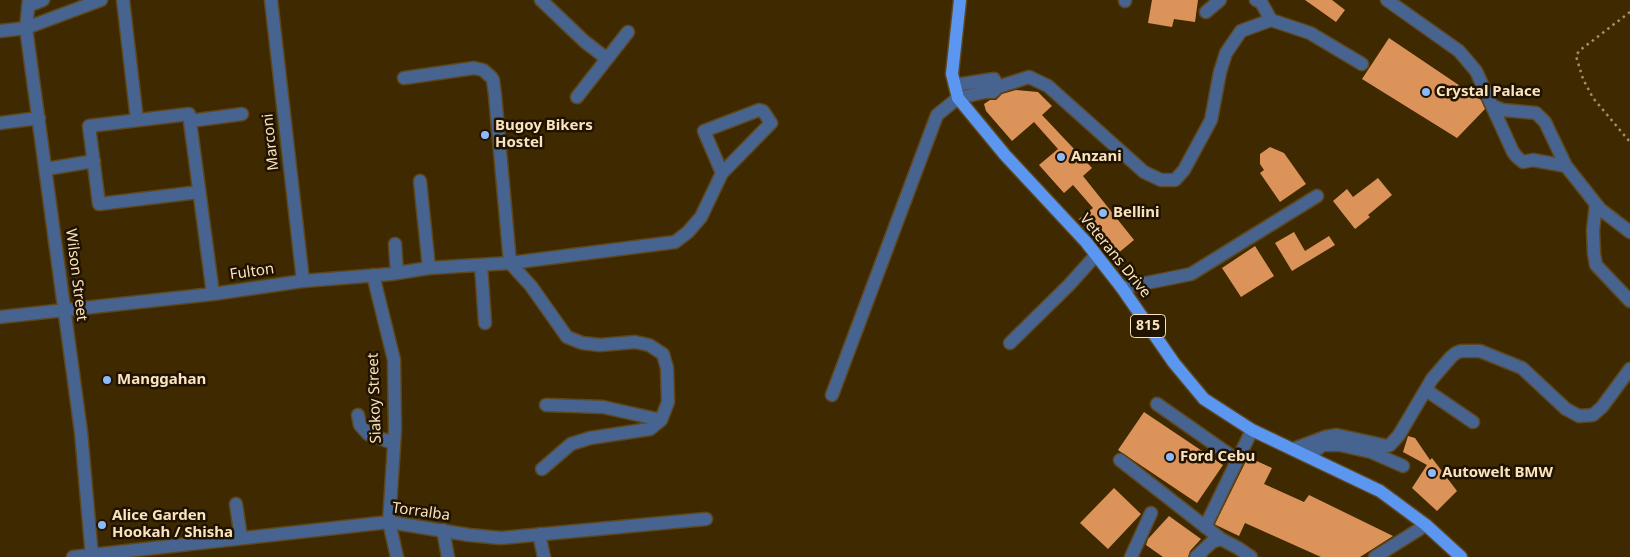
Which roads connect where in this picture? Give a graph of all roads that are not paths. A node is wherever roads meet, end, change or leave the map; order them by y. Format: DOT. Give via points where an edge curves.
graph roads {
  1 [pos="43,0"];
  2 [pos="101,0"];
  3 [pos="123,0"];
  4 [pos="271,0"];
  5 [pos="540,0"];
  6 [pos="960,0"];
  7 [pos="1220,0"];
  8 [pos="1256,0"];
  9 [pos="1387,0"];
  10 [pos="28,3"];
  11 [pos="1206,12"];
  12 [pos="1271,20"];
  13 [pos="26,28"];
  14 [pos="0,31"];
  15 [pos="628,32"];
  16 [pos="607,58"];
  17 [pos="1362,64"];
  18 [pos="404,78"];
  19 [pos="955,85"];
  20 [pos="998,86"];
  21 [pos="577,97"];
  22 [pos="958,98"];
  23 [pos="1493,106"];
  24 [pos="242,114"];
  25 [pos="39,118"];
  26 [pos="137,120"];
  27 [pos="190,121"];
  28 [pos="0,123"];
  29 [pos="94,161"];
  30 [pos="1566,166"];
  31 [pos="46,169"];
  32 [pos="722,172"];
  33 [pos="420,181"];
  34 [pos="199,192"];
  35 [pos="1316,196"];
  36 [pos="1596,204"];
  37 [pos="1630,232"];
  38 [pos="395,244"];
  39 [pos="1096,255"];
  40 [pos="510,263"];
  41 [pos="480,264"];
  42 [pos="429,268"];
  43 [pos="397,273"];
  44 [pos="373,275"];
  45 [pos="303,281"];
  46 [pos="1122,288"];
  47 [pos="213,294"];
  48 [pos="1630,301"];
  49 [pos="64,310"];
  50 [pos="0,317"];
  51 [pos="485,323"];
  52 [pos="1010,343"];
  53 [pos="1630,370"];
  54 [pos="1426,390"];
  55 [pos="832,395"];
  56 [pos="1157,404"];
  57 [pos="546,405"];
  58 [pos="358,415"];
  59 [pos="661,420"];
  60 [pos="1472,422"];
  61 [pos="1252,430"];
  62 [pos="393,443"];
  63 [pos="1293,449"];
  64 [pos="1309,457"];
  65 [pos="1120,460"];
  66 [pos="1237,460"];
  67 [pos="1403,466"];
  68 [pos="542,469"];
  69 [pos="236,504"];
  70 [pos="1152,513"];
  71 [pos="706,519"];
  72 [pos="389,522"];
  73 [pos="1426,525"];
  74 [pos="1205,526"];
  75 [pos="443,530"];
  76 [pos="539,534"];
  77 [pos="241,538"];
  78 [pos="1221,538"];
  79 [pos="92,556"];
  80 [pos="73,557"];
  81 [pos="397,557"];
  82 [pos="448,557"];
  83 [pos="544,557"];
  84 [pos="1131,557"];
  85 [pos="1196,557"];
  86 [pos="1251,557"];
  87 [pos="1375,557"];
  88 [pos="1461,557"];
  1 -- 10 [label="street"];
  2 -- 13 [label="street"];
  3 -- 26 [label="street"];
  4 -- 45 [label="street, Marconi"];
  5 -- 16 [label="street"];
  6 -- 19 [label="main road, Veterans Drive / 815" via="952,74"];
  7 -- 11 [label="street"];
  8 -- 12 [label="street" via="1261,2"];
  9 -- 23 [label="street" via="1459,51 1476,71"];
  10 -- 13 [label="street, Wilson Street"];
  12 -- 17 [label="street" via="1310,32"];
  12 -- 20 [label="street" via="1241,31 1226,54 1211,120 1184,170 1175,180 1161,180 1144,172 1048,86 1029,77"];
  13 -- 14 [label="street"];
  13 -- 25 [label="street, Wilson Street"];
  15 -- 16 [label="street"];
  16 -- 21 [label="street"];
  18 -- 40 [label="street" via="474,68 493,80"];
  19 -- 20 [label="street" via="994,79"];
  19 -- 22 [label="main road, Veterans Drive / 815"];
  20 -- 22 [label="street" via="993,92"];
  22 -- 39 [label="main road, Veterans Drive / 815"];
  22 -- 55 [label="street" via="937,114"];
  23 -- 30 [label="street" via="1536,113 1545,122"];
  23 -- 30 [label="street" via="1514,152 1523,162 1533,160"];
  24 -- 27 [label="street"];
  25 -- 28 [label="street"];
  25 -- 31 [label="street, Wilson Street"];
  26 -- 27 [label="street" via="189,114"];
  26 -- 29 [label="street" via="89,126"];
  27 -- 34 [label="street"];
  29 -- 31 [label="street"];
  29 -- 34 [label="street" via="99,204"];
  30 -- 36 [label="street"];
  31 -- 49 [label="street, Wilson Street"];
  32 -- 32 [label="street, Fulton" via="704,131 763,111 771,123"];
  32 -- 40 [label="street, Fulton" via="701,217 675,242"];
  33 -- 42 [label="street"];
  34 -- 47 [label="street"];
  35 -- 46 [label="street" via="1190,274"];
  36 -- 37 [label="street"];
  36 -- 48 [label="street" via="1593,230 1596,265"];
  38 -- 43 [label="street"];
  39 -- 46 [label="main road, Veterans Drive / 815"];
  39 -- 52 [label="street"];
  40 -- 41 [label="street, Fulton"];
  40 -- 59 [label="street" via="531,286 567,337 600,345 634,342 649,345 663,354 667,368 668,402"];
  41 -- 42 [label="street, Fulton"];
  41 -- 51 [label="street"];
  42 -- 43 [label="street, Fulton"];
  43 -- 44 [label="street, Fulton"];
  44 -- 45 [label="street, Fulton"];
  44 -- 62 [label="street, Siakoy Street" via="394,360"];
  45 -- 47 [label="street, Fulton"];
  46 -- 61 [label="main road, Veterans Drive / 815" via="1174,363 1204,399"];
  47 -- 49 [label="street, Fulton"];
  49 -- 50 [label="street, Fulton"];
  49 -- 79 [label="street, Wilson Street" via="81,432"];
  53 -- 54 [label="street" via="1593,415 1580,416 1566,409 1522,368 1480,351 1456,353"];
  54 -- 60 [label="street"];
  54 -- 63 [label="street" via="1390,445 1337,435"];
  56 -- 66 [label="street"];
  57 -- 59 [label="street" via="603,408"];
  58 -- 62 [label="street" via="360,425 368,434"];
  59 -- 68 [label="street" via="650,429 571,444"];
  61 -- 63 [label="main road, Veterans Drive / 815"];
  61 -- 66 [label="street"];
  62 -- 72 [label="street, Siakoy Street"];
  63 -- 64 [label="main road, Veterans Drive / 815"];
  64 -- 67 [label="street" via="1322,445 1340,445 1371,452"];
  64 -- 73 [label="main road, Veterans Drive / 815" via="1380,491"];
  65 -- 74 [label="street"];
  66 -- 74 [label="street"];
  69 -- 77 [label="street"];
  70 -- 84 [label="street"];
  71 -- 76 [label="street, Torralba"];
  72 -- 75 [label="street, Torralba"];
  72 -- 77 [label="street, Torralba"];
  72 -- 81 [label="street, Siakoy Street"];
  73 -- 87 [label="street"];
  73 -- 88 [label="main road, Veterans Drive / 815"];
  74 -- 78 [label="street"];
  75 -- 76 [label="street, Torralba" via="500,538"];
  75 -- 82 [label="street"];
  76 -- 83 [label="street"];
  77 -- 79 [label="street, Torralba"];
  78 -- 85 [label="street"];
  78 -- 86 [label="street"];
  79 -- 80 [label="street, Torralba"];
}
